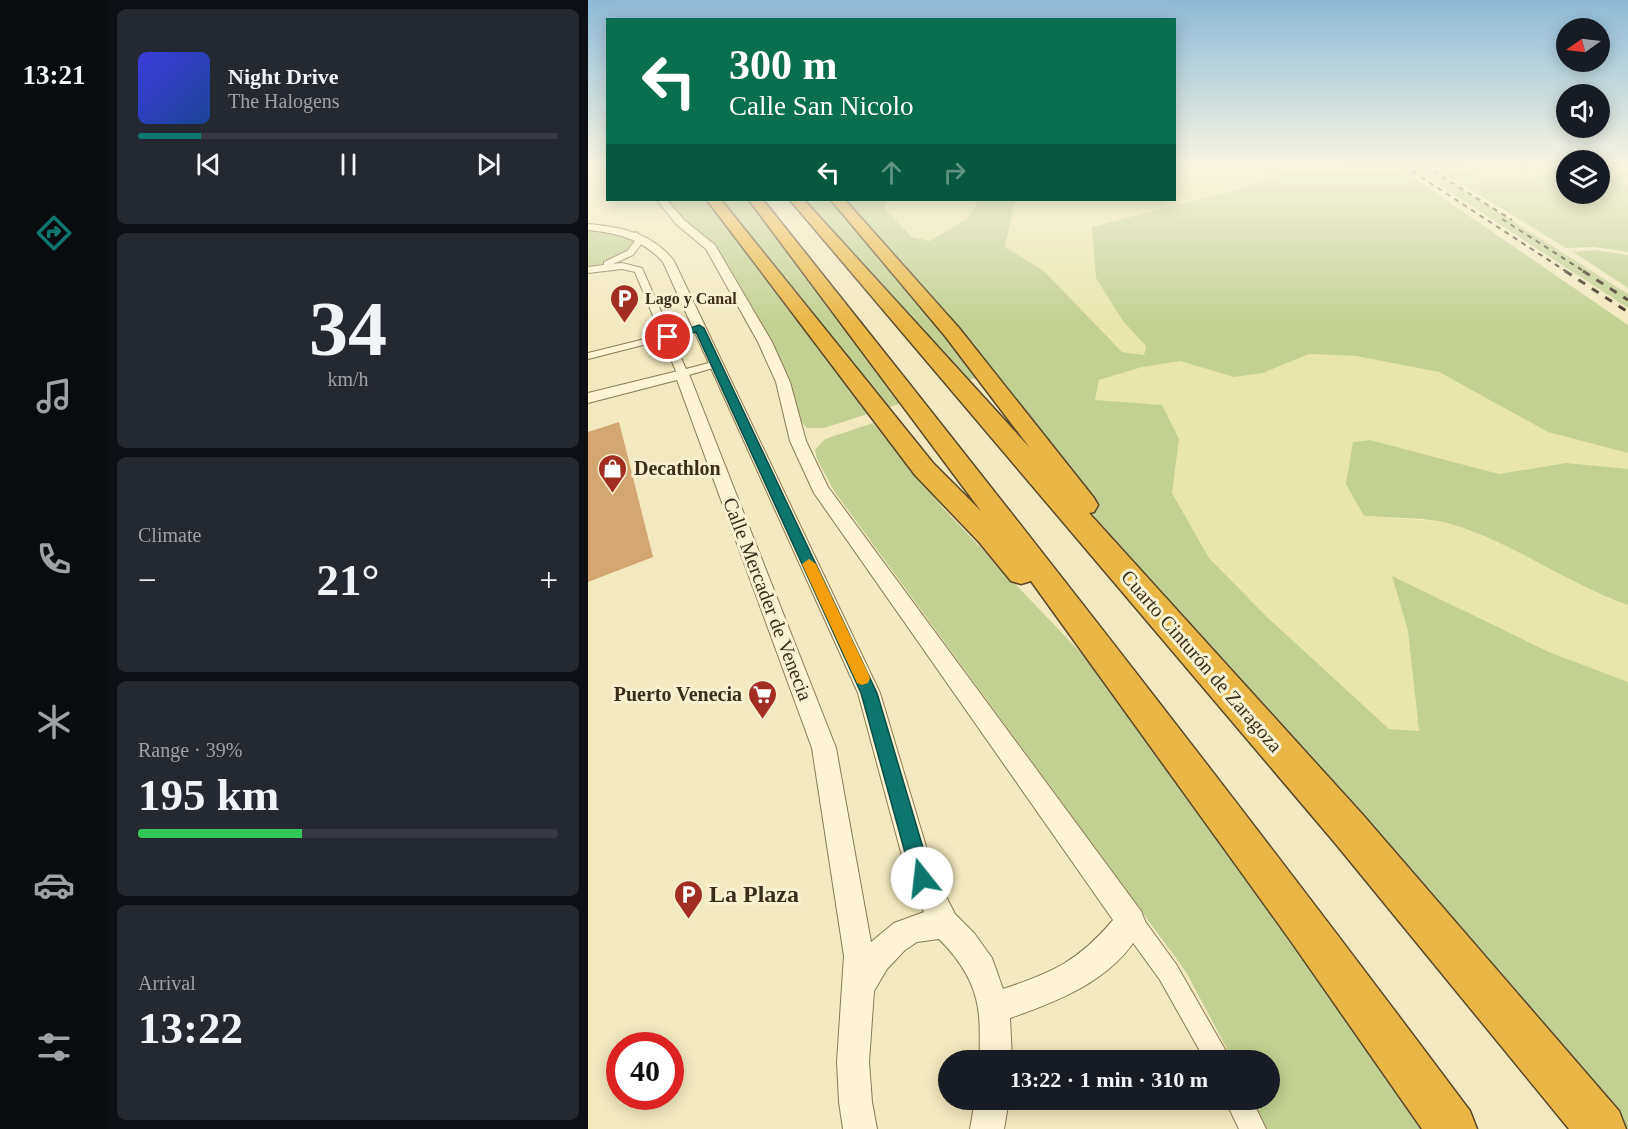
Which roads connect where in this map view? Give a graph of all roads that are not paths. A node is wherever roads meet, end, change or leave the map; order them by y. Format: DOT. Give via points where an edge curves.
graph roads {
  1 [pos="677,219"];
  2 [pos="729,219"];
  3 [pos="770,219"];
  4 [pos="813,219"];
  5 [pos="854,219"];
  6 [pos="588,227"];
  7 [pos="636,235"];
  8 [pos="592,269"];
  9 [pos="699,328"];
  10 [pos="668,337"];
  11 [pos="588,356"];
  12 [pos="716,364"];
  13 [pos="682,374"];
  14 [pos="588,398"];
  15 [pos="1152,603"];
  16 [pos="1079,626"];
  17 [pos="1131,921"];
  18 [pos="945,924"];
  19 [pos="861,983"];
  20 [pos="994,1008"];
  21 [pos="996,1050"];
  22 [pos="1213,1050"];
  23 [pos="990,1110"];
  24 [pos="1243,1110"];
  25 [pos="860,1129"];
  26 [pos="987,1129"];
  27 [pos="1253,1129"];
  28 [pos="1452,1129"];
  29 [pos="1601,1129"];
  1 -- 17 [label="street" via="711,247 765,342 783,382 798,441 820,489"];
  2 -- 16 [label="highway" via="924,469 989,535 1049,607"];
  3 -- 16 [label="highway" via="1013,533"];
  4 -- 15 [label="highway, Cuarto Cinturón de Zaragoza"];
  5 -- 15 [label="highway" via="1030,430 1125,555"];
  6 -- 7 [label="street"];
  7 -- 8 [label="street, Calle Mercader de Venecia" via="638,244 630,253"];
  7 -- 9 [label="street" via="656,246 668,261"];
  8 -- 10 [label="street, Calle Mercader de Venecia" via="622,266 639,270"];
  9 -- 10 [label="street"];
  9 -- 12 [label="street"];
  10 -- 11 [label="street"];
  10 -- 13 [label="street, Calle Mercader de Venecia"];
  12 -- 13 [label="street"];
  12 -- 18 [label="street" via="869,693 922,878"];
  13 -- 14 [label="street"];
  13 -- 19 [label="street, Calle Mercader de Venecia" via="824,748"];
  15 -- 29 [label="highway, Cuarto Cinturón de Zaragoza" via="1349,829"];
  16 -- 28 [label="highway" via="1305,925"];
  17 -- 20 [label="street" via="1108,948 1077,974"];
  17 -- 22 [label="street" via="1168,972"];
  18 -- 19 [label="street, Calle Mercader de Venecia" via="925,924 907,930 875,959"];
  18 -- 20 [label="street" via="981,969"];
  19 -- 25 [label="street, Calle Mercader de Venecia" via="853,1045"];
  20 -- 21 [label="street"];
  23 -- 26 [label="street"];
  24 -- 27 [label="street"];
}
